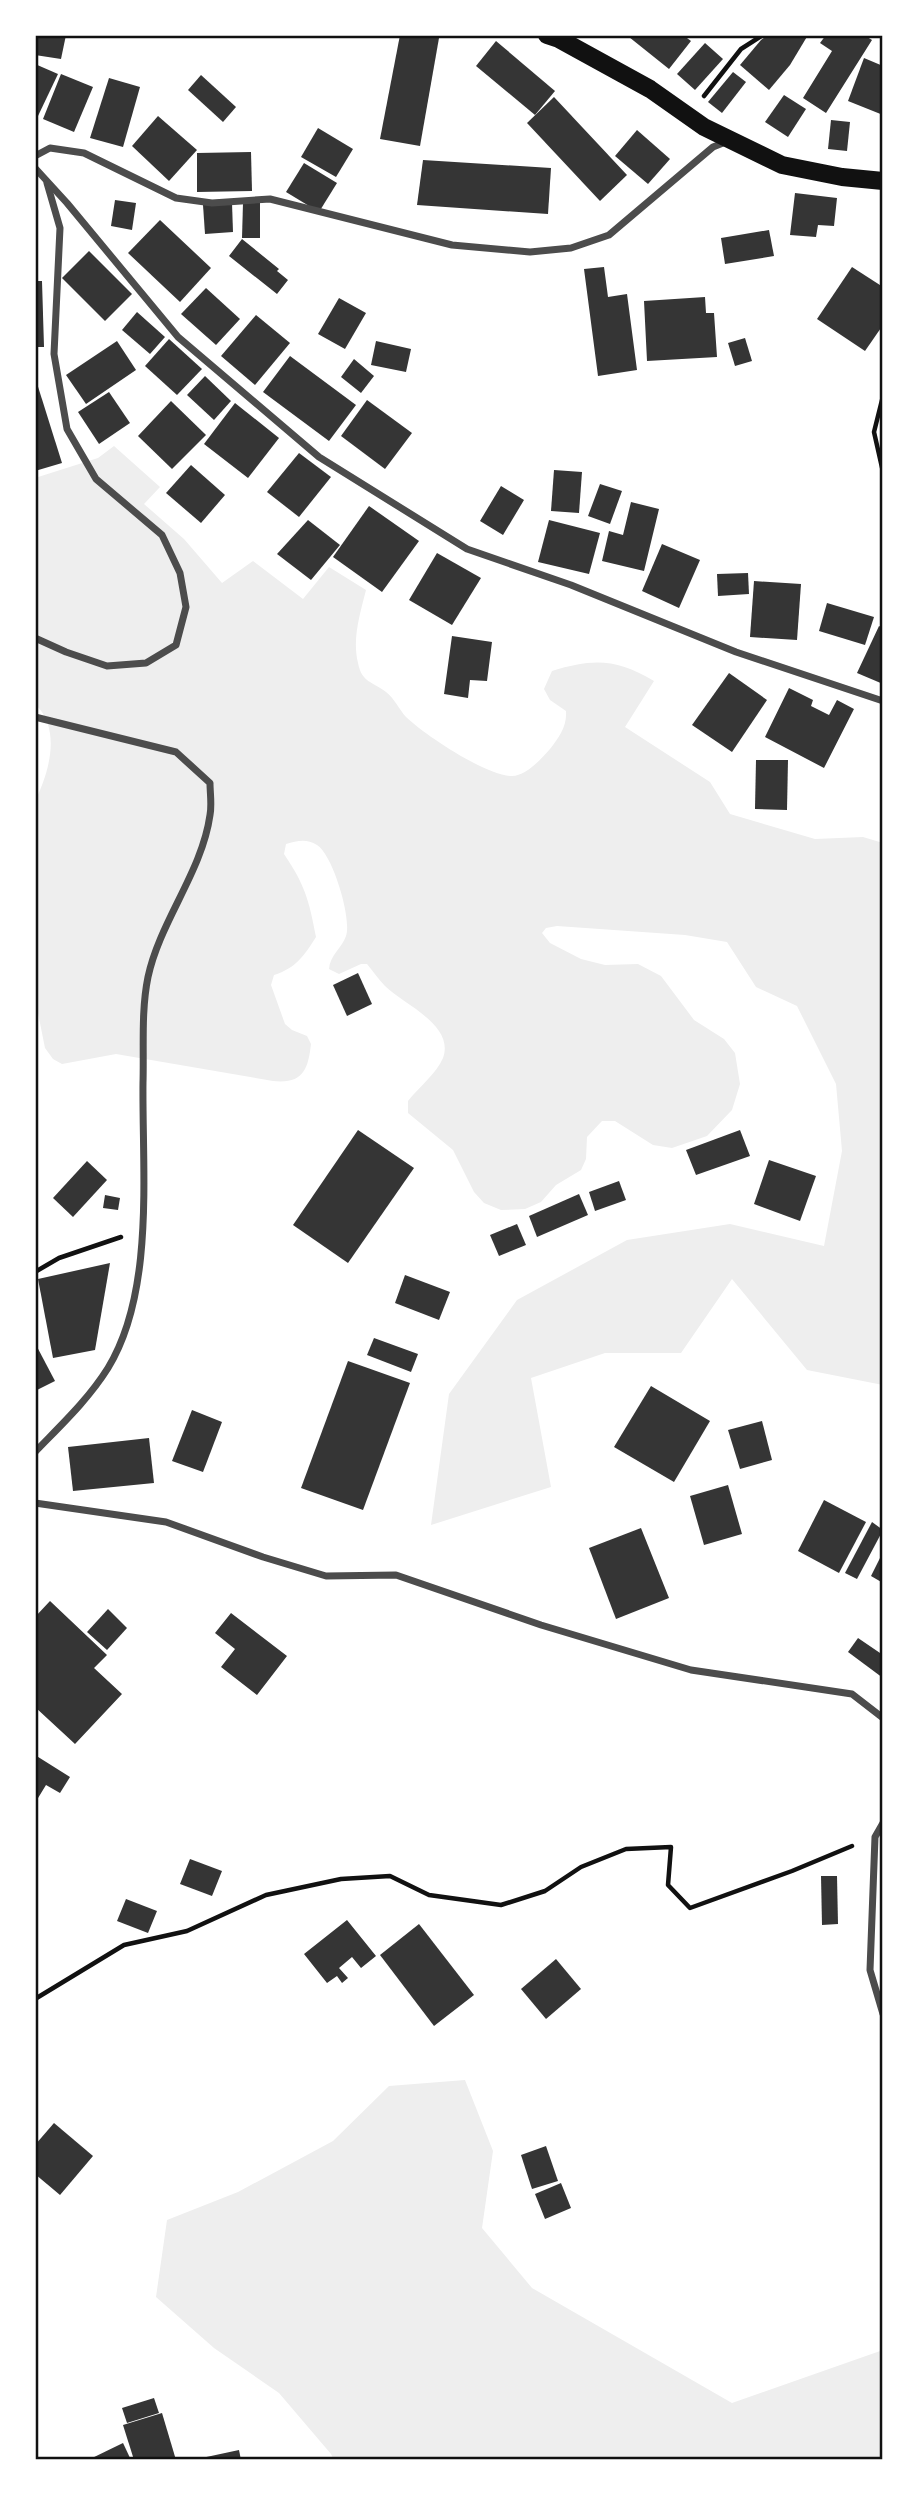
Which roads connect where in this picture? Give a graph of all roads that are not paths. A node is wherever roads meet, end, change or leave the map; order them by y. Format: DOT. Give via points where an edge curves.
graph roads {
  1 [pos="547,35"];
  2 [pos="730,140"];
  3 [pos="35,156"];
  4 [pos="35,168"];
  5 [pos="46,180"];
  6 [pos="883,181"];
  7 [pos="35,638"];
  8 [pos="883,701"];
  9 [pos="35,717"];
  10 [pos="35,1452"];
  11 [pos="35,1503"];
  12 [pos="883,1718"];
  13 [pos="883,1822"];
  14 [pos="883,2014"];
  1 -- 2 [label="main road" via="650,89"];
  2 -- 3 [label="street" via="713,147 609,234 571,248 530,252 452,245 270,199 212,203 176,198 84,153 50,148"];
  2 -- 6 [label="main road" via="782,165"];
  4 -- 5 [label="street"];
  5 -- 7 [label="street" via="60,228 54,354 67,429 96,479 162,535 180,573 186,607 176,645 146,663 107,666"];
  5 -- 8 [label="street" via="178,337 319,457 467,549 571,585 736,652"];
  9 -- 10 [label="street" via="176,752 210,783 211,814 148,978 142,1229 136,1292 108,1367"];
  11 -- 12 [label="street" via="166,1522 326,1576 396,1575 691,1670 852,1694"];
  13 -- 14 [label="street" via="875,1837 870,1970"];
}
